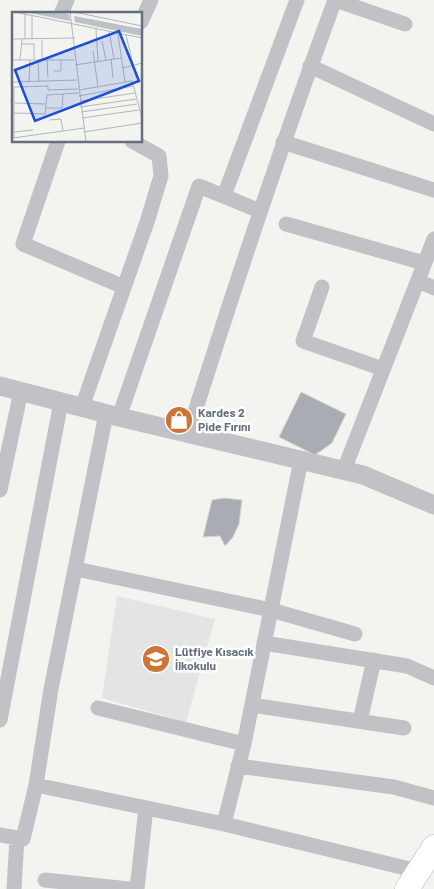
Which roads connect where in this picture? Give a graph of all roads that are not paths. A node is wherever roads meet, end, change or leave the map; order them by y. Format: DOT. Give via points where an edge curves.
graph roads {
  1 [pos="67,0"];
  2 [pos="151,0"];
  3 [pos="297,0"];
  4 [pos="62,12"];
  5 [pos="142,20"];
  6 [pos="405,24"];
  7 [pos="310,66"];
  8 [pos="434,124"];
  9 [pos="58,142"];
  10 [pos="134,142"];
  11 [pos="283,142"];
  12 [pos="434,190"];
  13 [pos="224,196"];
  14 [pos="260,211"];
  15 [pos="286,224"];
  16 [pos="434,239"];
  17 [pos="424,263"];
  18 [pos="418,281"];
  19 [pos="124,287"];
  20 [pos="322,287"];
  21 [pos="434,288"];
  22 [pos="383,369"];
  23 [pos="0,386"];
  24 [pos="21,391"];
  25 [pos="62,402"];
  26 [pos="82,408"];
  27 [pos="112,416"];
  28 [pos="188,434"];
  29 [pos="301,460"];
  30 [pos="344,470"];
  31 [pos="0,490"];
  32 [pos="434,503"];
  33 [pos="76,569"];
  34 [pos="271,610"];
  35 [pos="355,634"];
  36 [pos="264,643"];
  37 [pos="374,660"];
  38 [pos="434,678"];
  39 [pos="252,705"];
  40 [pos="98,708"];
  41 [pos="0,720"];
  42 [pos="360,721"];
  43 [pos="404,728"];
  44 [pos="244,744"];
  45 [pos="238,766"];
  46 [pos="36,785"];
  47 [pos="434,798"];
  48 [pos="146,808"];
  49 [pos="224,824"];
  50 [pos="0,835"];
  51 [pos="17,838"];
  52 [pos="434,846"];
  53 [pos="45,880"];
  54 [pos="413,880"];
  55 [pos="14,889"];
  56 [pos="129,889"];
  57 [pos="137,889"];
  1 -- 4 [label="street"];
  2 -- 5 [label="street"];
  3 -- 13 [label="street"];
  6 -- 7 [label="street" via="335,0"];
  7 -- 8 [label="street"];
  7 -- 11 [label="street"];
  9 -- 19 [label="street" via="23,244"];
  10 -- 19 [label="street" via="158,156 161,176"];
  11 -- 12 [label="street"];
  11 -- 14 [label="street"];
  13 -- 14 [label="street"];
  13 -- 27 [label="street" via="199,186"];
  14 -- 28 [label="street"];
  15 -- 17 [label="street"];
  16 -- 17 [label="street"];
  17 -- 18 [label="street"];
  18 -- 21 [label="street"];
  18 -- 22 [label="street"];
  19 -- 26 [label="street"];
  20 -- 22 [label="street" via="303,341"];
  22 -- 30 [label="street"];
  23 -- 24 [label="street"];
  24 -- 25 [label="street"];
  24 -- 31 [label="street"];
  25 -- 26 [label="street"];
  25 -- 41 [label="street"];
  26 -- 27 [label="street"];
  27 -- 28 [label="street"];
  27 -- 33 [label="street"];
  28 -- 29 [label="street"];
  29 -- 30 [label="street"];
  29 -- 34 [label="street"];
  30 -- 32 [label="street"];
  33 -- 34 [label="street"];
  33 -- 46 [label="street" via="51,689"];
  34 -- 35 [label="street"];
  34 -- 36 [label="street"];
  36 -- 37 [label="street"];
  36 -- 39 [label="street"];
  37 -- 38 [label="street" via="407,666"];
  37 -- 42 [label="street"];
  39 -- 42 [label="street"];
  39 -- 44 [label="street"];
  40 -- 44 [label="street"];
  42 -- 43 [label="street"];
  44 -- 45 [label="street"];
  45 -- 47 [label="street" via="394,787"];
  45 -- 49 [label="street"];
  46 -- 48 [label="street"];
  46 -- 51 [label="street" via="23,839"];
  48 -- 49 [label="street"];
  48 -- 57 [label="street"];
  49 -- 54 [label="street"];
  50 -- 51 [label="street"];
  51 -- 55 [label="street"];
  52 -- 54 [label="main road"];
  53 -- 56 [label="street"];
}
